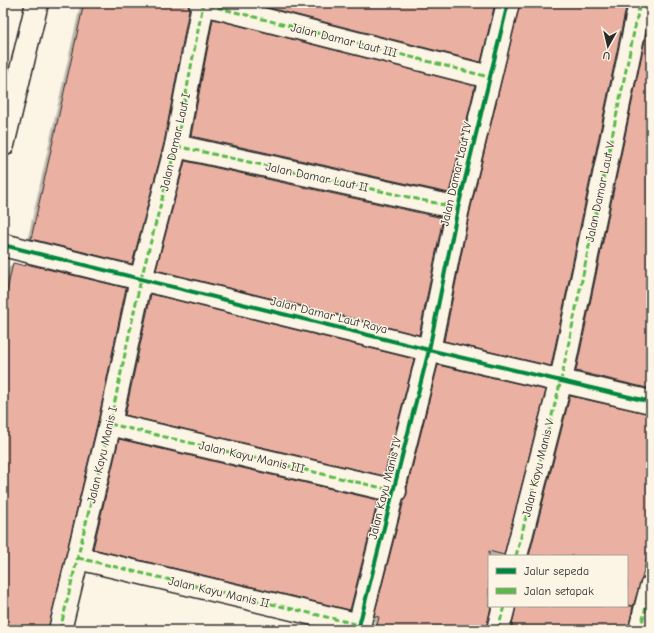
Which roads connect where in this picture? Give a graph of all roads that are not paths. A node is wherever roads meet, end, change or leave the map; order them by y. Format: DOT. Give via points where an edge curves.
graph roads {
  1 [pos="37,3"];
  2 [pos="202,3"];
  3 [pos="508,3"];
  4 [pos="640,3"];
  5 [pos="489,77"];
  6 [pos="3,145"];
  7 [pos="176,146"];
  8 [pos="458,208"];
  9 [pos="3,245"];
  10 [pos="141,279"];
  11 [pos="429,350"];
  12 [pos="560,380"];
  13 [pos="651,402"];
  14 [pos="110,424"];
  15 [pos="394,491"];
  16 [pos="516,555"];
  17 [pos="78,558"];
  18 [pos="651,587"];
  19 [pos="504,607"];
  20 [pos="359,628"];
  21 [pos="60,630"];
  22 [pos="498,630"];
  23 [pos="640,630"];
  1 -- 6 [label="street"];
  2 -- 5 [label="street, Jalan Damar Laut III"];
  2 -- 7 [label="street, Jalan Damar Laut I"];
  3 -- 5 [label="street, Jalan Damar Laut IV"];
  4 -- 12 [label="street, Jalan Damar Laut V"];
  5 -- 8 [label="street, Jalan Damar Laut IV"];
  7 -- 8 [label="street, Jalan Damar Laut II"];
  7 -- 10 [label="street, Jalan Damar Laut I"];
  8 -- 11 [label="street, Jalan Damar Laut IV"];
  9 -- 10 [label="street, Jalan Damar Laut Raya"];
  10 -- 11 [label="street, Jalan Damar Laut Raya"];
  10 -- 14 [label="street, Jalan Kayu Manis I"];
  11 -- 12 [label="street, Jalan Damar Laut Raya"];
  11 -- 15 [label="street, Jalan Kayu Manis IV"];
  12 -- 13 [label="street, Jalan Damar Laut Raya"];
  12 -- 16 [label="street, Jalan Kayu Manis V"];
  14 -- 15 [label="street, Jalan Kayu Manis III"];
  14 -- 17 [label="street, Jalan Kayu Manis I"];
  15 -- 20 [label="street, Jalan Kayu Manis IV"];
  17 -- 20 [label="street, Jalan Kayu Manis II"];
  17 -- 21 [label="street, Jalan Kayu Manis I"];
  18 -- 23 [label="street"];
  19 -- 22 [label="street"];
}
